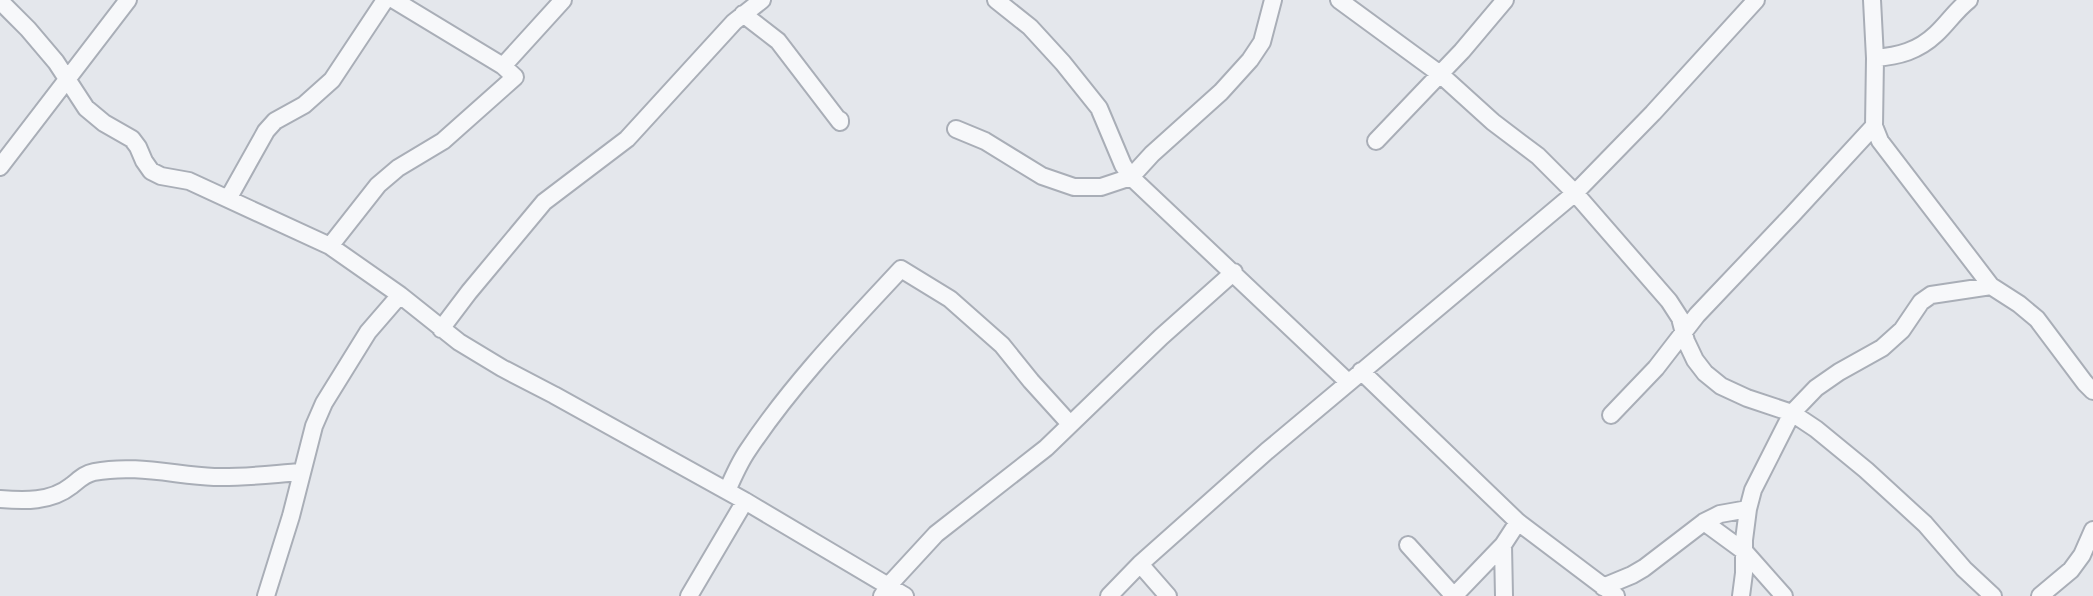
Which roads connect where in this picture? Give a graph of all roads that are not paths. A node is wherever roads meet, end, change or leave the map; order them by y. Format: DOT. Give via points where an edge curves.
graph roads {
  1 [pos="128,0"];
  2 [pos="385,0"];
  3 [pos="394,0"];
  4 [pos="563,0"];
  5 [pos="762,0"];
  6 [pos="996,0"];
  7 [pos="1273,0"];
  8 [pos="1339,0"];
  9 [pos="1505,0"];
  10 [pos="1756,0"];
  11 [pos="1872,0"];
  12 [pos="1969,0"];
  13 [pos="0,1"];
  14 [pos="743,14"];
  15 [pos="1875,58"];
  16 [pos="504,66"];
  17 [pos="1440,74"];
  18 [pos="67,82"];
  19 [pos="840,120"];
  20 [pos="1874,126"];
  21 [pos="956,129"];
  22 [pos="1376,141"];
  23 [pos="0,167"];
  24 [pos="1131,177"];
  25 [pos="1575,193"];
  26 [pos="228,199"];
  27 [pos="330,246"];
  28 [pos="1234,272"];
  29 [pos="1990,286"];
  30 [pos="400,295"];
  31 [pos="441,330"];
  32 [pos="1683,332"];
  33 [pos="1361,371"];
  34 [pos="1348,382"];
  35 [pos="2093,391"];
  36 [pos="1792,413"];
  37 [pos="1611,415"];
  38 [pos="1070,424"];
  39 [pos="302,472"];
  40 [pos="727,491"];
  41 [pos="0,499"];
  42 [pos="745,501"];
  43 [pos="1748,509"];
  44 [pos="1518,522"];
  45 [pos="1704,522"];
  46 [pos="2093,530"];
  47 [pos="1408,545"];
  48 [pos="1503,545"];
  49 [pos="1745,552"];
  50 [pos="1140,564"];
  51 [pos="886,591"];
  52 [pos="1610,591"];
  53 [pos="266,596"];
  54 [pos="689,596"];
  55 [pos="905,596"];
  56 [pos="1109,596"];
  57 [pos="1168,596"];
  58 [pos="1454,596"];
  59 [pos="1504,596"];
  60 [pos="1741,596"];
  61 [pos="1784,596"];
  62 [pos="1993,596"];
  63 [pos="2040,596"];
  1 -- 18 [label="street"];
  2 -- 26 [label="street" via="332,80 266,131"];
  3 -- 16 [label="street"];
  4 -- 16 [label="street"];
  5 -- 14 [label="street"];
  6 -- 24 [label="street" via="1030,27 1099,108"];
  7 -- 24 [label="street" via="1262,42 1250,60"];
  8 -- 17 [label="street"];
  9 -- 17 [label="street"];
  10 -- 25 [label="street"];
  11 -- 15 [label="street"];
  12 -- 15 [label="street" via="1935,36 1898,56"];
  13 -- 18 [label="street" via="49,54"];
  14 -- 19 [label="street" via="778,41"];
  14 -- 31 [label="street" via="627,139 544,202"];
  15 -- 20 [label="street"];
  16 -- 27 [label="street" via="515,77 443,141 378,185"];
  17 -- 22 [label="street"];
  17 -- 25 [label="street" via="1538,156"];
  18 -- 23 [label="street"];
  18 -- 26 [label="street" via="86,108 132,139 151,171 189,181"];
  20 -- 29 [label="street" via="1880,141"];
  20 -- 32 [label="street"];
  21 -- 24 [label="street" via="985,141 1042,176 1074,187 1101,187"];
  24 -- 28 [label="street"];
  25 -- 32 [label="street" via="1669,301 1680,318"];
  25 -- 33 [label="street"];
  26 -- 27 [label="street"];
  27 -- 30 [label="street"];
  28 -- 34 [label="street"];
  28 -- 38 [label="street"];
  29 -- 35 [label="street" via="2037,319"];
  29 -- 36 [label="street" via="1931,295 1882,348 1816,388"];
  30 -- 31 [label="street"];
  30 -- 39 [label="street" via="368,332 324,403"];
  31 -- 40 [label="street" via="502,368"];
  32 -- 36 [label="street" via="1695,360 1721,386"];
  32 -- 37 [label="street" via="1656,368"];
  33 -- 34 [label="street"];
  33 -- 44 [label="street"];
  34 -- 50 [label="street"];
  36 -- 43 [label="street" via="1753,490"];
  36 -- 62 [label="street" via="1875,477"];
  38 -- 40 [label="street" via="1002,345 950,299 901,268 779,405 746,452"];
  38 -- 51 [label="street" via="1046,448 936,534"];
  39 -- 41 [label="street" via="214,477 142,469 94,472 48,497"];
  39 -- 53 [label="street"];
  40 -- 42 [label="street"];
  42 -- 51 [label="street"];
  42 -- 54 [label="street"];
  43 -- 45 [label="street" via="1720,514"];
  43 -- 49 [label="street"];
  44 -- 48 [label="street"];
  44 -- 52 [label="street"];
  45 -- 49 [label="street"];
  45 -- 52 [label="street"];
  46 -- 63 [label="street" via="2072,570"];
  47 -- 58 [label="street"];
  48 -- 58 [label="street"];
  48 -- 59 [label="street"];
  49 -- 60 [label="street"];
  49 -- 61 [label="street"];
  50 -- 56 [label="street"];
  50 -- 57 [label="street"];
  51 -- 55 [label="street"];
}
